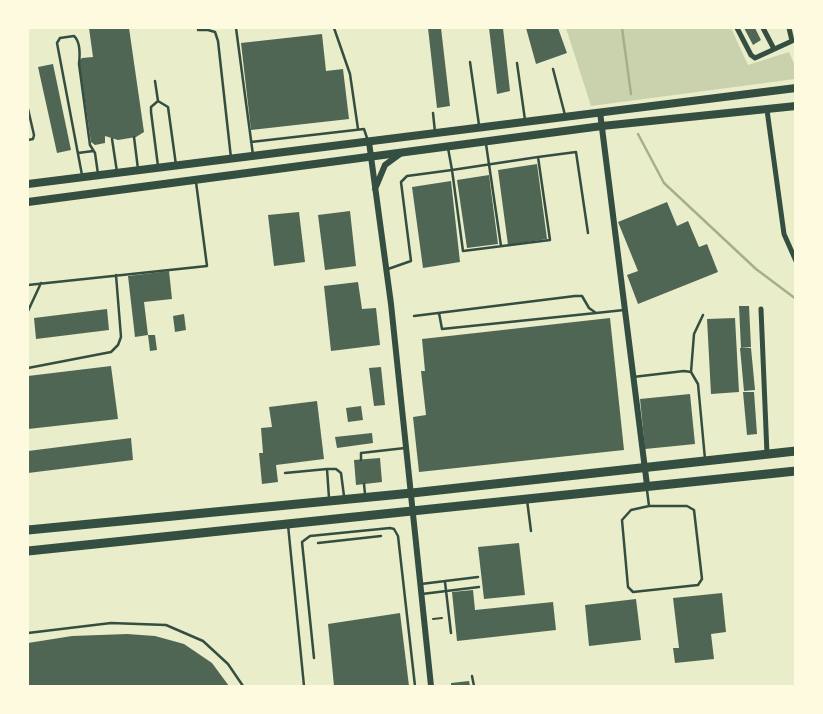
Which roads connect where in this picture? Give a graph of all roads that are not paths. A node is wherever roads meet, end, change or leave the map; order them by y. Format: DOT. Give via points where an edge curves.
graph roads {
  1 [pos="236,28"];
  2 [pos="334,28"];
  3 [pos="737,28"];
  4 [pos="763,28"];
  5 [pos="789,28"];
  6 [pos="198,30"];
  7 [pos="774,49"];
  8 [pos="470,62"];
  9 [pos="517,63"];
  10 [pos="553,68"];
  11 [pos="155,81"];
  12 [pos="796,88"];
  13 [pos="158,101"];
  14 [pos="796,106"];
  15 [pos="28,109"];
  16 [pos="767,110"];
  17 [pos="600,112"];
  18 [pos="433,113"];
  19 [pos="565,116"];
  20 [pos="526,121"];
  21 [pos="602,126"];
  22 [pos="479,127"];
  23 [pos="358,129"];
  24 [pos="435,133"];
  25 [pos="134,137"];
  26 [pos="112,139"];
  27 [pos="28,140"];
  28 [pos="251,142"];
  29 [pos="369,142"];
  30 [pos="486,142"];
  31 [pos="448,147"];
  32 [pos="93,151"];
  33 [pos="402,152"];
  34 [pos="78,153"];
  35 [pos="253,157"];
  36 [pos="370,157"];
  37 [pos="538,157"];
  38 [pos="231,159"];
  39 [pos="489,165"];
  40 [pos="176,166"];
  41 [pos="158,168"];
  42 [pos="138,170"];
  43 [pos="452,170"];
  44 [pos="117,173"];
  45 [pos="98,175"];
  46 [pos="82,177"];
  47 [pos="196,181"];
  48 [pos="28,184"];
  49 [pos="374,190"];
  50 [pos="28,202"];
  51 [pos="588,233"];
  52 [pos="501,246"];
  53 [pos="796,261"];
  54 [pos="386,269"];
  55 [pos="116,275"];
  56 [pos="41,283"];
  57 [pos="28,285"];
  58 [pos="761,309"];
  59 [pos="624,310"];
  60 [pos="28,311"];
  61 [pos="439,313"];
  62 [pos="596,313"];
  63 [pos="703,315"];
  64 [pos="414,316"];
  65 [pos="28,368"];
  66 [pos="691,372"];
  67 [pos="632,377"];
  68 [pos="407,448"];
  69 [pos="796,451"];
  70 [pos="767,454"];
  71 [pos="362,460"];
  72 [pos="705,460"];
  73 [pos="644,467"];
  74 [pos="327,469"];
  75 [pos="796,471"];
  76 [pos="285,473"];
  77 [pos="364,484"];
  78 [pos="647,485"];
  79 [pos="412,493"];
  80 [pos="365,496"];
  81 [pos="344,498"];
  82 [pos="527,498"];
  83 [pos="329,499"];
  84 [pos="649,506"];
  85 [pos="414,510"];
  86 [pos="288,523"];
  87 [pos="28,530"];
  88 [pos="530,531"];
  89 [pos="381,536"];
  90 [pos="318,544"];
  91 [pos="28,551"];
  92 [pos="478,577"];
  93 [pos="444,582"];
  94 [pos="419,585"];
  95 [pos="479,587"];
  96 [pos="446,591"];
  97 [pos="421,594"];
  98 [pos="28,633"];
  99 [pos="451,633"];
  100 [pos="314,658"];
  101 [pos="472,676"];
  102 [pos="243,686"];
  103 [pos="304,686"];
  104 [pos="415,686"];
  105 [pos="431,686"];
  106 [pos="474,686"];
  1 -- 28 [label="lane"];
  2 -- 23 [label="lane" via="350,74"];
  3 -- 7 [label="street" via="751,56"];
  4 -- 7 [label="street"];
  5 -- 7 [label="street" via="793,38"];
  6 -- 38 [label="lane" via="215,32 218,41"];
  8 -- 22 [label="lane"];
  9 -- 20 [label="lane"];
  10 -- 19 [label="lane"];
  11 -- 13 [label="lane"];
  12 -- 17 [label="main road"];
  13 -- 40 [label="lane" via="168,107"];
  13 -- 41 [label="lane" via="151,107"];
  14 -- 16 [label="main road"];
  15 -- 27 [label="lane" via="34,135"];
  16 -- 21 [label="main road"];
  16 -- 53 [label="street" via="784,234"];
  17 -- 19 [label="main road"];
  17 -- 21 [label="street"];
  18 -- 24 [label="lane"];
  19 -- 20 [label="main road"];
  20 -- 22 [label="main road"];
  21 -- 30 [label="main road"];
  21 -- 59 [label="street"];
  22 -- 24 [label="main road"];
  23 -- 28 [label="lane"];
  23 -- 29 [label="lane" via="364,129"];
  24 -- 29 [label="main road"];
  25 -- 42 [label="lane"];
  26 -- 44 [label="lane"];
  28 -- 35 [label="lane"];
  29 -- 35 [label="main road"];
  29 -- 36 [label="street"];
  30 -- 31 [label="main road"];
  30 -- 39 [label="lane"];
  31 -- 33 [label="main road"];
  31 -- 43 [label="lane"];
  32 -- 34 [label="lane"];
  32 -- 34 [label="lane" via="78,40 74,36 60,38 57,43"];
  32 -- 45 [label="lane"];
  33 -- 36 [label="main road"];
  33 -- 49 [label="street" via="385,165"];
  34 -- 46 [label="lane"];
  35 -- 38 [label="main road"];
  36 -- 47 [label="main road"];
  36 -- 49 [label="street"];
  37 -- 39 [label="lane"];
  37 -- 51 [label="lane" via="576,152"];
  37 -- 52 [label="lane" via="550,240"];
  38 -- 40 [label="main road"];
  39 -- 43 [label="lane"];
  39 -- 52 [label="lane"];
  40 -- 41 [label="main road"];
  41 -- 42 [label="main road"];
  42 -- 44 [label="main road"];
  43 -- 52 [label="lane" via="463,251"];
  43 -- 54 [label="lane" via="403,179 411,261"];
  44 -- 45 [label="main road"];
  45 -- 46 [label="main road"];
  46 -- 48 [label="main road"];
  47 -- 50 [label="main road"];
  47 -- 55 [label="lane" via="207,266"];
  49 -- 54 [label="street"];
  54 -- 68 [label="street"];
  55 -- 56 [label="lane"];
  55 -- 65 [label="lane" via="121,337 112,352"];
  56 -- 57 [label="lane"];
  56 -- 60 [label="lane"];
  58 -- 70 [label="street"];
  59 -- 62 [label="lane"];
  59 -- 67 [label="street"];
  61 -- 62 [label="lane" via="576,296 582,296"];
  61 -- 62 [label="lane" via="442,329"];
  61 -- 64 [label="lane"];
  63 -- 66 [label="lane" via="694,334"];
  66 -- 67 [label="lane" via="684,370"];
  66 -- 72 [label="lane" via="698,384"];
  67 -- 73 [label="street"];
  68 -- 71 [label="lane" via="361,453"];
  68 -- 79 [label="street"];
  69 -- 70 [label="highway"];
  70 -- 72 [label="highway"];
  72 -- 73 [label="highway"];
  73 -- 78 [label="street"];
  73 -- 79 [label="highway"];
  74 -- 76 [label="lane"];
  74 -- 81 [label="lane" via="341,473"];
  74 -- 83 [label="lane"];
  75 -- 78 [label="highway"];
  77 -- 80 [label="lane"];
  78 -- 82 [label="highway"];
  78 -- 84 [label="lane"];
  79 -- 80 [label="highway"];
  79 -- 85 [label="street"];
  80 -- 81 [label="highway"];
  81 -- 83 [label="highway"];
  82 -- 85 [label="highway"];
  82 -- 88 [label="lane"];
  83 -- 87 [label="highway"];
  84 -- 84 [label="lane" via="687,506 694,510 702,579 698,585 634,592 628,587 622,520 631,510"];
  85 -- 86 [label="highway"];
  85 -- 94 [label="street"];
  86 -- 91 [label="highway"];
  86 -- 103 [label="lane"];
  89 -- 90 [label="lane"];
  92 -- 93 [label="lane"];
  93 -- 94 [label="lane"];
  93 -- 96 [label="lane"];
  94 -- 97 [label="street"];
  95 -- 96 [label="lane"];
  96 -- 97 [label="lane"];
  96 -- 99 [label="lane"];
  97 -- 105 [label="street"];
  98 -- 102 [label="lane" via="111,623 166,625 203,641 228,664"];
  100 -- 104 [label="lane" via="302,542 310,536 390,528 398,536"];
  101 -- 106 [label="lane"];
}
